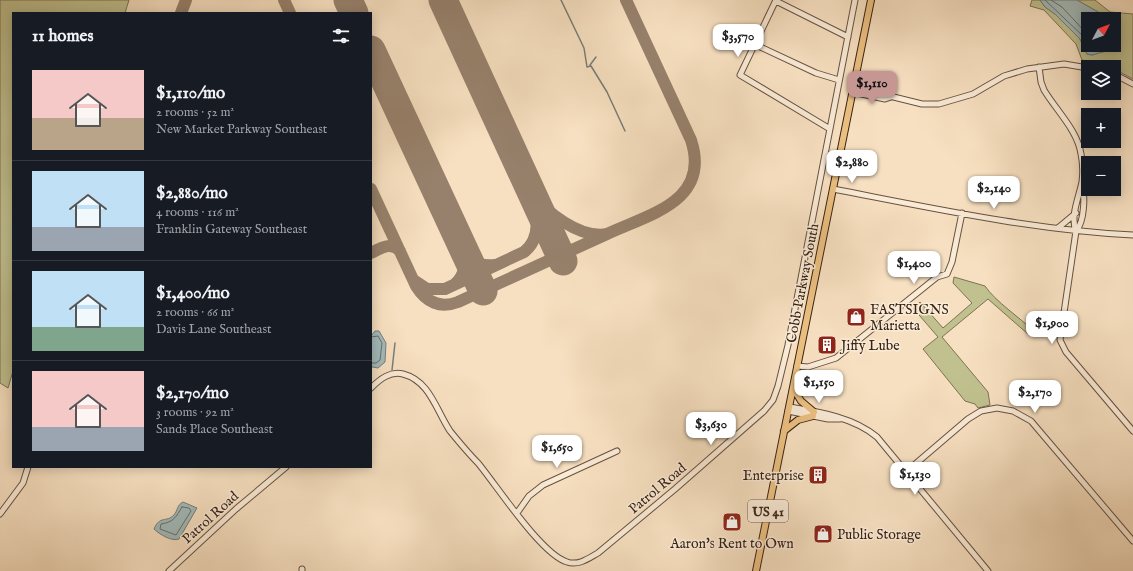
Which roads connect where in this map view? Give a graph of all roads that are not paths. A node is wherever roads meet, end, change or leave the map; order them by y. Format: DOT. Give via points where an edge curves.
graph roads {
  1 [pos="855,0"];
  2 [pos="871,0"];
  3 [pos="776,1"];
  4 [pos="848,37"];
  5 [pos="754,44"];
  6 [pos="1039,67"];
  7 [pos="1081,67"];
  8 [pos="1121,78"];
  9 [pos="839,80"];
  10 [pos="1133,84"];
  11 [pos="853,90"];
  12 [pos="830,129"];
  13 [pos="1081,156"];
  14 [pos="1081,185"];
  15 [pos="833,189"];
  16 [pos="1084,196"];
  17 [pos="962,213"];
  18 [pos="1076,213"];
  19 [pos="1058,228"];
  20 [pos="1076,231"];
  21 [pos="1133,235"];
  22 [pos="797,366"];
  23 [pos="372,387"];
  24 [pos="793,388"];
  25 [pos="789,409"];
  26 [pos="814,414"];
  27 [pos="784,431"];
  28 [pos="1133,431"];
  29 [pos="617,451"];
  30 [pos="28,468"];
  31 [pos="285,468"];
  32 [pos="906,472"];
  33 [pos="517,513"];
  34 [pos="0,514"];
  35 [pos="1133,541"];
  36 [pos="169,571"];
  37 [pos="756,571"];
  38 [pos="988,571"];
  1 -- 4 [label="street, Patrol Road"];
  2 -- 11 [label="main road, Cobb Parkway South / US 41"];
  3 -- 4 [label="street"];
  3 -- 5 [label="street"];
  4 -- 9 [label="street, Patrol Road"];
  5 -- 9 [label="street" via="816,73"];
  5 -- 12 [label="street" via="740,75"];
  6 -- 7 [label="street" via="1069,64"];
  6 -- 11 [label="street" via="1014,72 973,94 947,103 922,104 891,97 885,99"];
  6 -- 13 [label="street" via="1044,90 1080,147"];
  8 -- 10 [label="street"];
  9 -- 12 [label="street, Patrol Road"];
  11 -- 15 [label="main road, Cobb Parkway South / US 41"];
  12 -- 33 [label="street, Patrol Road" via="786,352 778,386 769,406 675,489 585,561 567,562 551,553"];
  14 -- 18 [label="street"];
  15 -- 17 [label="street"];
  15 -- 22 [label="main road, Cobb Parkway South / US 41"];
  16 -- 20 [label="street" via="1081,226"];
  17 -- 19 [label="street"];
  17 -- 22 [label="street" via="947,274 937,277 836,358 808,367"];
  18 -- 19 [label="street"];
  18 -- 20 [label="street"];
  19 -- 20 [label="street"];
  20 -- 21 [label="street"];
  20 -- 28 [label="street" via="1060,340 1066,352"];
  22 -- 24 [label="main road, Cobb Parkway South / US 41"];
  23 -- 33 [label="street, Patrol Road" via="385,376 394,373 408,376 420,383 450,430"];
  24 -- 25 [label="main road, Cobb Parkway South / US 41"];
  24 -- 26 [label="main road"];
  25 -- 26 [label="street"];
  25 -- 27 [label="main road, Cobb Parkway South / US 41"];
  26 -- 27 [label="main road" via="801,418"];
  26 -- 32 [label="street" via="854,423 872,433 883,442"];
  27 -- 37 [label="main road, Cobb Parkway South / US 41"];
  29 -- 33 [label="street" via="543,485 529,496"];
  30 -- 34 [label="street" via="23,483"];
  31 -- 36 [label="street, Patrol Road"];
  32 -- 35 [label="street" via="976,414 994,408 1013,410 1031,421"];
  32 -- 38 [label="street"];
}
